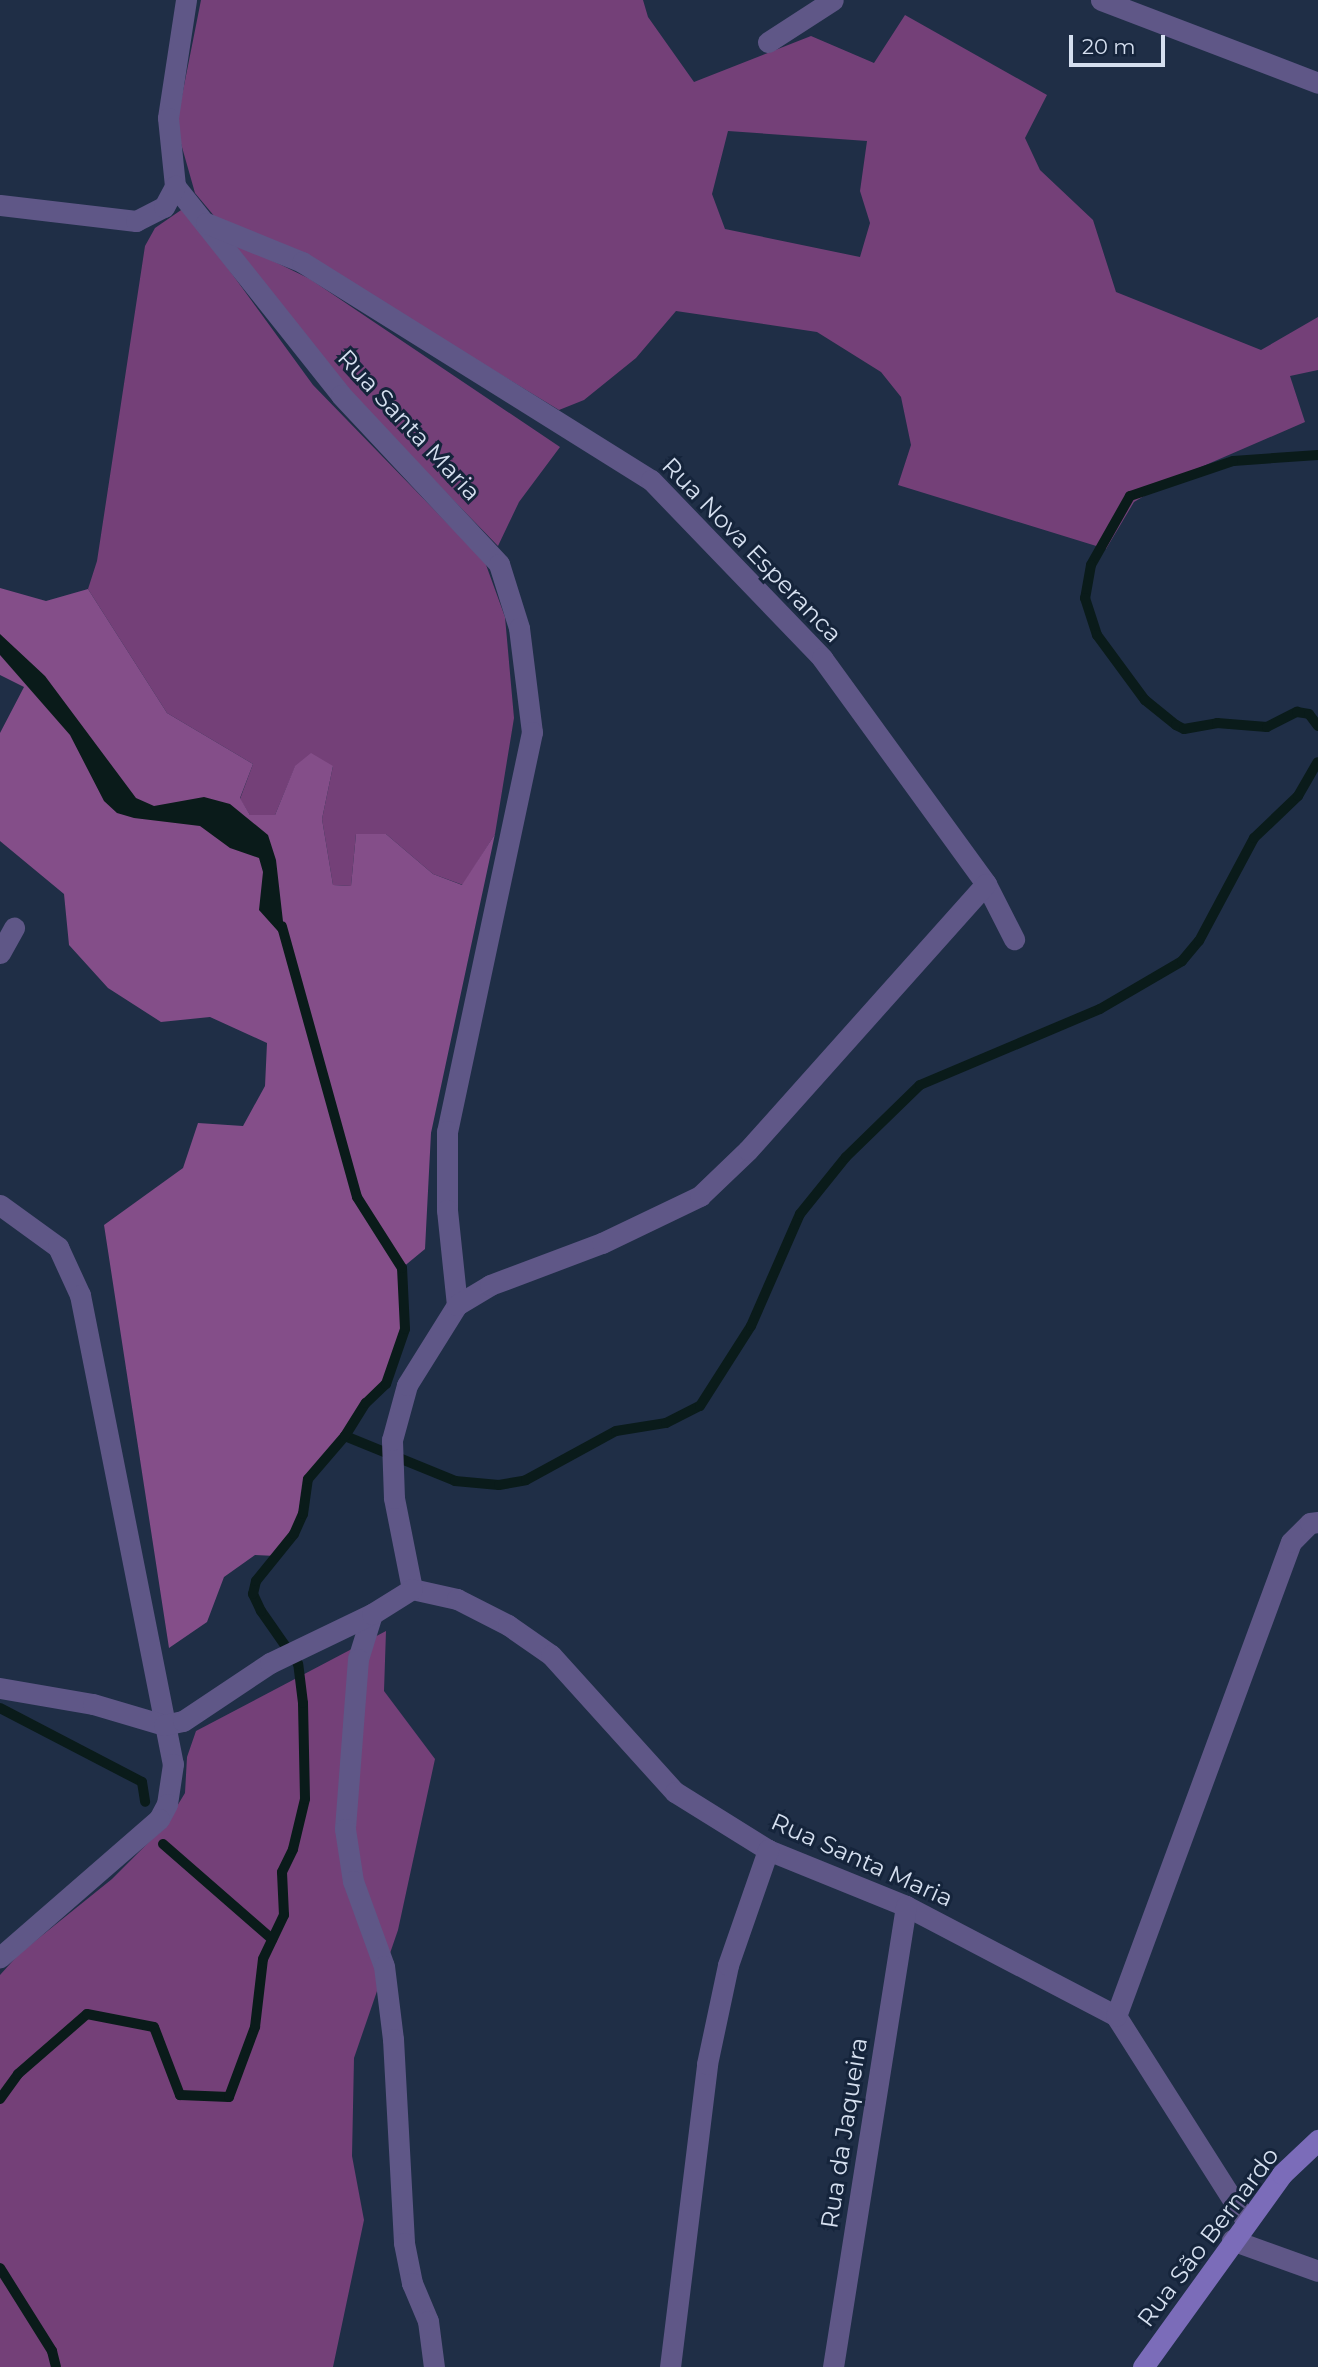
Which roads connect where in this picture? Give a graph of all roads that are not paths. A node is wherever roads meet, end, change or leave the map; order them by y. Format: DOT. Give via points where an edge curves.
graph roads {
  1 [pos="186,0"];
  2 [pos="834,0"];
  3 [pos="1101,0"];
  4 [pos="768,42"];
  5 [pos="1318,83"];
  6 [pos="175,186"];
  7 [pos="0,205"];
  8 [pos="206,223"];
  9 [pos="986,884"];
  10 [pos="14,928"];
  11 [pos="1014,939"];
  12 [pos="0,953"];
  13 [pos="0,1205"];
  14 [pos="457,1305"];
  15 [pos="1318,1522"];
  16 [pos="412,1589"];
  17 [pos="372,1614"];
  18 [pos="0,1688"];
  19 [pos="164,1725"];
  20 [pos="768,1850"];
  21 [pos="906,1906"];
  22 [pos="0,1957"];
  23 [pos="1116,2015"];
  24 [pos="1318,2140"];
  25 [pos="1246,2221"];
  26 [pos="1232,2240"];
  27 [pos="1318,2272"];
  28 [pos="434,2367"];
  29 [pos="670,2367"];
  30 [pos="833,2367"];
  31 [pos="1143,2367"];
  1 -- 6 [label="street" via="168,118"];
  2 -- 4 [label="street"];
  3 -- 5 [label="street"];
  6 -- 7 [label="street" via="164,207 136,221"];
  6 -- 8 [label="street, Rua Santa Maria"];
  8 -- 9 [label="street, Rua Nova Esperanca" via="302,262 651,480 822,658"];
  8 -- 14 [label="street, Rua Santa Maria" via="341,395 499,564 519,628 532,732 447,1131 447,1210"];
  9 -- 11 [label="street, Rua Nova Esperanca"];
  9 -- 14 [label="street" via="748,1150 700,1196 602,1243 490,1285"];
  10 -- 12 [label="street"];
  13 -- 19 [label="street" via="58,1247 77,1285"];
  14 -- 16 [label="street" via="407,1384 393,1440 394,1480"];
  15 -- 23 [label="street" via="1310,1523 1292,1542"];
  16 -- 17 [label="street"];
  16 -- 20 [label="street, Rua Santa Maria" via="457,1599 508,1625 551,1655 675,1792"];
  17 -- 19 [label="street" via="270,1663 202,1712"];
  17 -- 28 [label="street" via="358,1659 345,1829 353,1881 387,1989 404,2244 412,2283 428,2321"];
  18 -- 19 [label="street" via="93,1704"];
  19 -- 22 [label="street" via="173,1764 167,1804 159,1819"];
  20 -- 21 [label="street, Rua Santa Maria"];
  20 -- 29 [label="street" via="728,1965 707,2064"];
  21 -- 23 [label="street, Rua Santa Maria"];
  21 -- 30 [label="street, Rua da Jaqueira"];
  23 -- 25 [label="street"];
  24 -- 25 [label="street, Rua São Bernardo" via="1282,2174"];
  25 -- 26 [label="street, Rua São Bernardo"];
  26 -- 27 [label="street"];
  26 -- 31 [label="street, Rua São Bernardo"];
}
